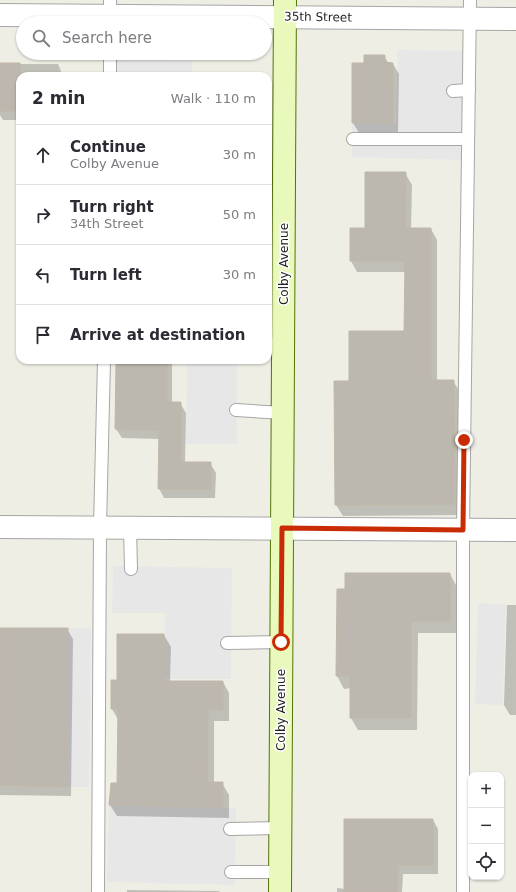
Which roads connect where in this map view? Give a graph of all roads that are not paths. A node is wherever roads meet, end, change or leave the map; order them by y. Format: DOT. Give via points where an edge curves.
graph roads {
  1 [pos="285,8"];
  2 [pos="470,9"];
  3 [pos="110,13"];
  4 [pos="0,15"];
  5 [pos="516,18"];
  6 [pos="110,60"];
  7 [pos="110,72"];
  8 [pos="469,90"];
  9 [pos="453,91"];
  10 [pos="353,139"];
  11 [pos="468,140"];
  12 [pos="276,344"];
  13 [pos="104,364"];
  14 [pos="236,410"];
  15 [pos="283,413"];
  16 [pos="0,527"];
  17 [pos="100,528"];
  18 [pos="130,528"];
  19 [pos="282,528"];
  20 [pos="463,530"];
  21 [pos="516,530"];
  22 [pos="131,569"];
  23 [pos="281,642"];
  24 [pos="227,643"];
  25 [pos="280,828"];
  26 [pos="230,829"];
  27 [pos="231,872"];
  28 [pos="280,882"];
  29 [pos="98,892"];
  30 [pos="463,892"];
  1 -- 2 [label="street, 35th Street"];
  1 -- 3 [label="street, 35th Street"];
  1 -- 12 [label="main road, Colby Avenue"];
  2 -- 5 [label="street, 35th Street"];
  2 -- 8 [label="lane"];
  3 -- 4 [label="street, 35th Street"];
  6 -- 7 [label="lane"];
  8 -- 9 [label="lane"];
  8 -- 11 [label="lane"];
  10 -- 11 [label="lane"];
  11 -- 20 [label="lane"];
  12 -- 15 [label="main road, Colby Avenue"];
  13 -- 17 [label="lane"];
  14 -- 15 [label="lane"];
  15 -- 19 [label="main road, Colby Avenue"];
  16 -- 17 [label="street"];
  17 -- 18 [label="street"];
  17 -- 29 [label="lane"];
  18 -- 19 [label="street"];
  18 -- 22 [label="lane"];
  19 -- 20 [label="street"];
  19 -- 23 [label="main road, Colby Avenue"];
  20 -- 21 [label="street"];
  20 -- 30 [label="lane"];
  23 -- 24 [label="lane"];
  23 -- 25 [label="main road, Colby Avenue"];
  25 -- 26 [label="lane"];
  25 -- 28 [label="main road, Colby Avenue"];
  27 -- 28 [label="lane"];
}
